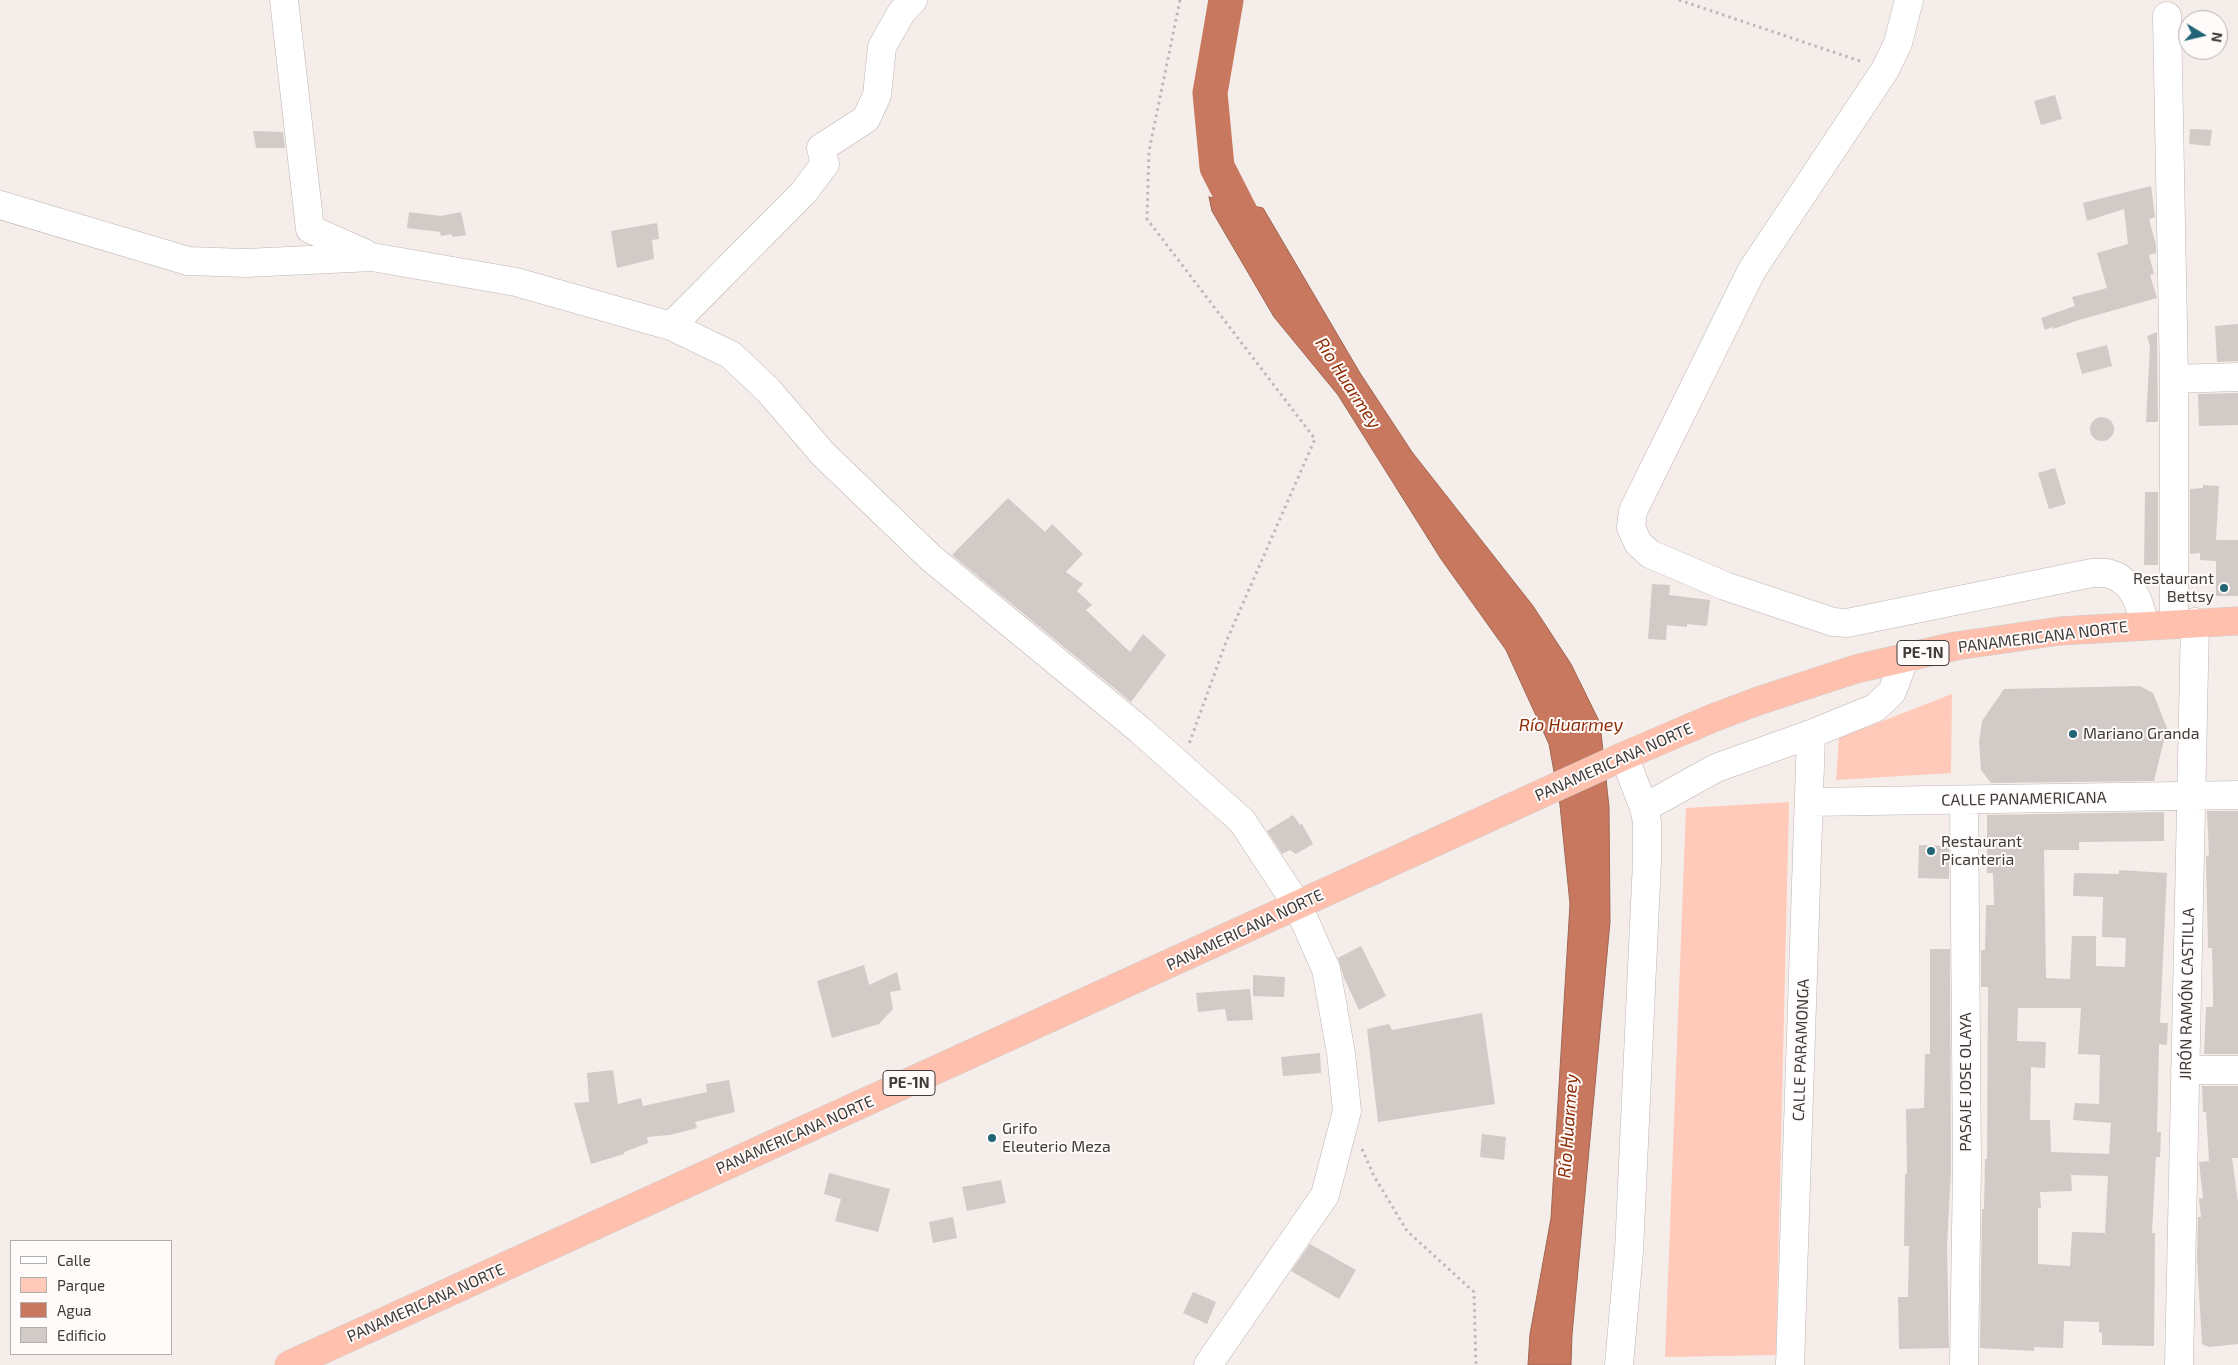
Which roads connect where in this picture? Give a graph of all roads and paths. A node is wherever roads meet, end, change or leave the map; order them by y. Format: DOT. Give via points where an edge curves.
graph roads {
  1 [pos="284,0"];
  2 [pos="913,0"];
  3 [pos="1180,0"];
  4 [pos="1679,0"];
  5 [pos="1909,0"];
  6 [pos="2167,16"];
  7 [pos="1885,70"];
  8 [pos="0,205"];
  9 [pos="372,257"];
  10 [pos="671,326"];
  11 [pos="2238,377"];
  12 [pos="2174,379"];
  13 [pos="2238,621"];
  14 [pos="2184,623"];
  15 [pos="2146,625"];
  16 [pos="1905,656"];
  17 [pos="1811,734"];
  18 [pos="1624,756"];
  19 [pos="1186,770"];
  20 [pos="2238,795"];
  21 [pos="2191,798"];
  22 [pos="1964,800"];
  23 [pos="1810,802"];
  24 [pos="1644,808"];
  25 [pos="1298,906"];
  26 [pos="2185,1070"];
  27 [pos="2238,1070"];
  28 [pos="1360,1144"];
  29 [pos="290,1365"];
  30 [pos="1208,1365"];
  31 [pos="1476,1365"];
  32 [pos="1619,1365"];
  33 [pos="1790,1365"];
  34 [pos="1964,1365"];
  35 [pos="2179,1365"];
  1 -- 9 [label="street" via="310,229"];
  2 -- 10 [label="street" via="882,47 877,95 866,119 821,148 825,164 803,193"];
  3 -- 19 [label="path" via="1150,151 1147,219 1315,439 1226,642 1189,744"];
  4 -- 7 [label="path"];
  5 -- 7 [label="street" via="1898,43"];
  6 -- 12 [label="street, JIRÓN RAMÓN CASTILLA"];
  7 -- 15 [label="street" via="1752,270 1633,511 1631,527 1638,543 1650,554 1725,586 1833,622 1847,623 2092,572 2118,577 2130,587"];
  8 -- 9 [label="street" via="188,261 246,263"];
  9 -- 10 [label="street" via="516,282"];
  10 -- 19 [label="street" via="731,355 768,390 823,454 931,558"];
  11 -- 12 [label="street"];
  12 -- 14 [label="street, JIRÓN RAMÓN CASTILLA"];
  13 -- 14 [label="highway, PANAMERICANA NORTE / PE-1N"];
  14 -- 15 [label="highway, PANAMERICANA NORTE / PE-1N"];
  14 -- 21 [label="street, JIRÓN RAMÓN CASTILLA"];
  15 -- 16 [label="highway, PANAMERICANA NORTE / PE-1N" via="2060,631"];
  16 -- 17 [label="street" via="1892,692 1884,701 1875,708"];
  16 -- 18 [label="highway, PANAMERICANA NORTE / PE-1N" via="1758,700"];
  17 -- 23 [label="street, CALLE PARAMONGA"];
  17 -- 24 [label="street" via="1716,768"];
  18 -- 24 [label="street"];
  18 -- 25 [label="highway, PANAMERICANA NORTE / PE-1N"];
  19 -- 25 [label="street" via="1242,821"];
  20 -- 21 [label="street, CALLE PANAMERICANA"];
  21 -- 22 [label="street, CALLE PANAMERICANA"];
  21 -- 26 [label="street, JIRÓN RAMÓN CASTILLA"];
  22 -- 23 [label="street, CALLE PANAMERICANA"];
  22 -- 34 [label="street, PASAJE JOSE OLAYA" via="1967,1165"];
  23 -- 33 [label="street, CALLE PARAMONGA"];
  24 -- 32 [label="street" via="1647,861 1628,1251"];
  25 -- 29 [label="highway, PANAMERICANA NORTE / PE-1N"];
  25 -- 30 [label="street" via="1326,969 1342,1053 1347,1111 1325,1195"];
  26 -- 27 [label="street"];
  26 -- 35 [label="street, JIRÓN RAMÓN CASTILLA"];
  28 -- 31 [label="path" via="1374,1176 1407,1231 1474,1292"];
}
